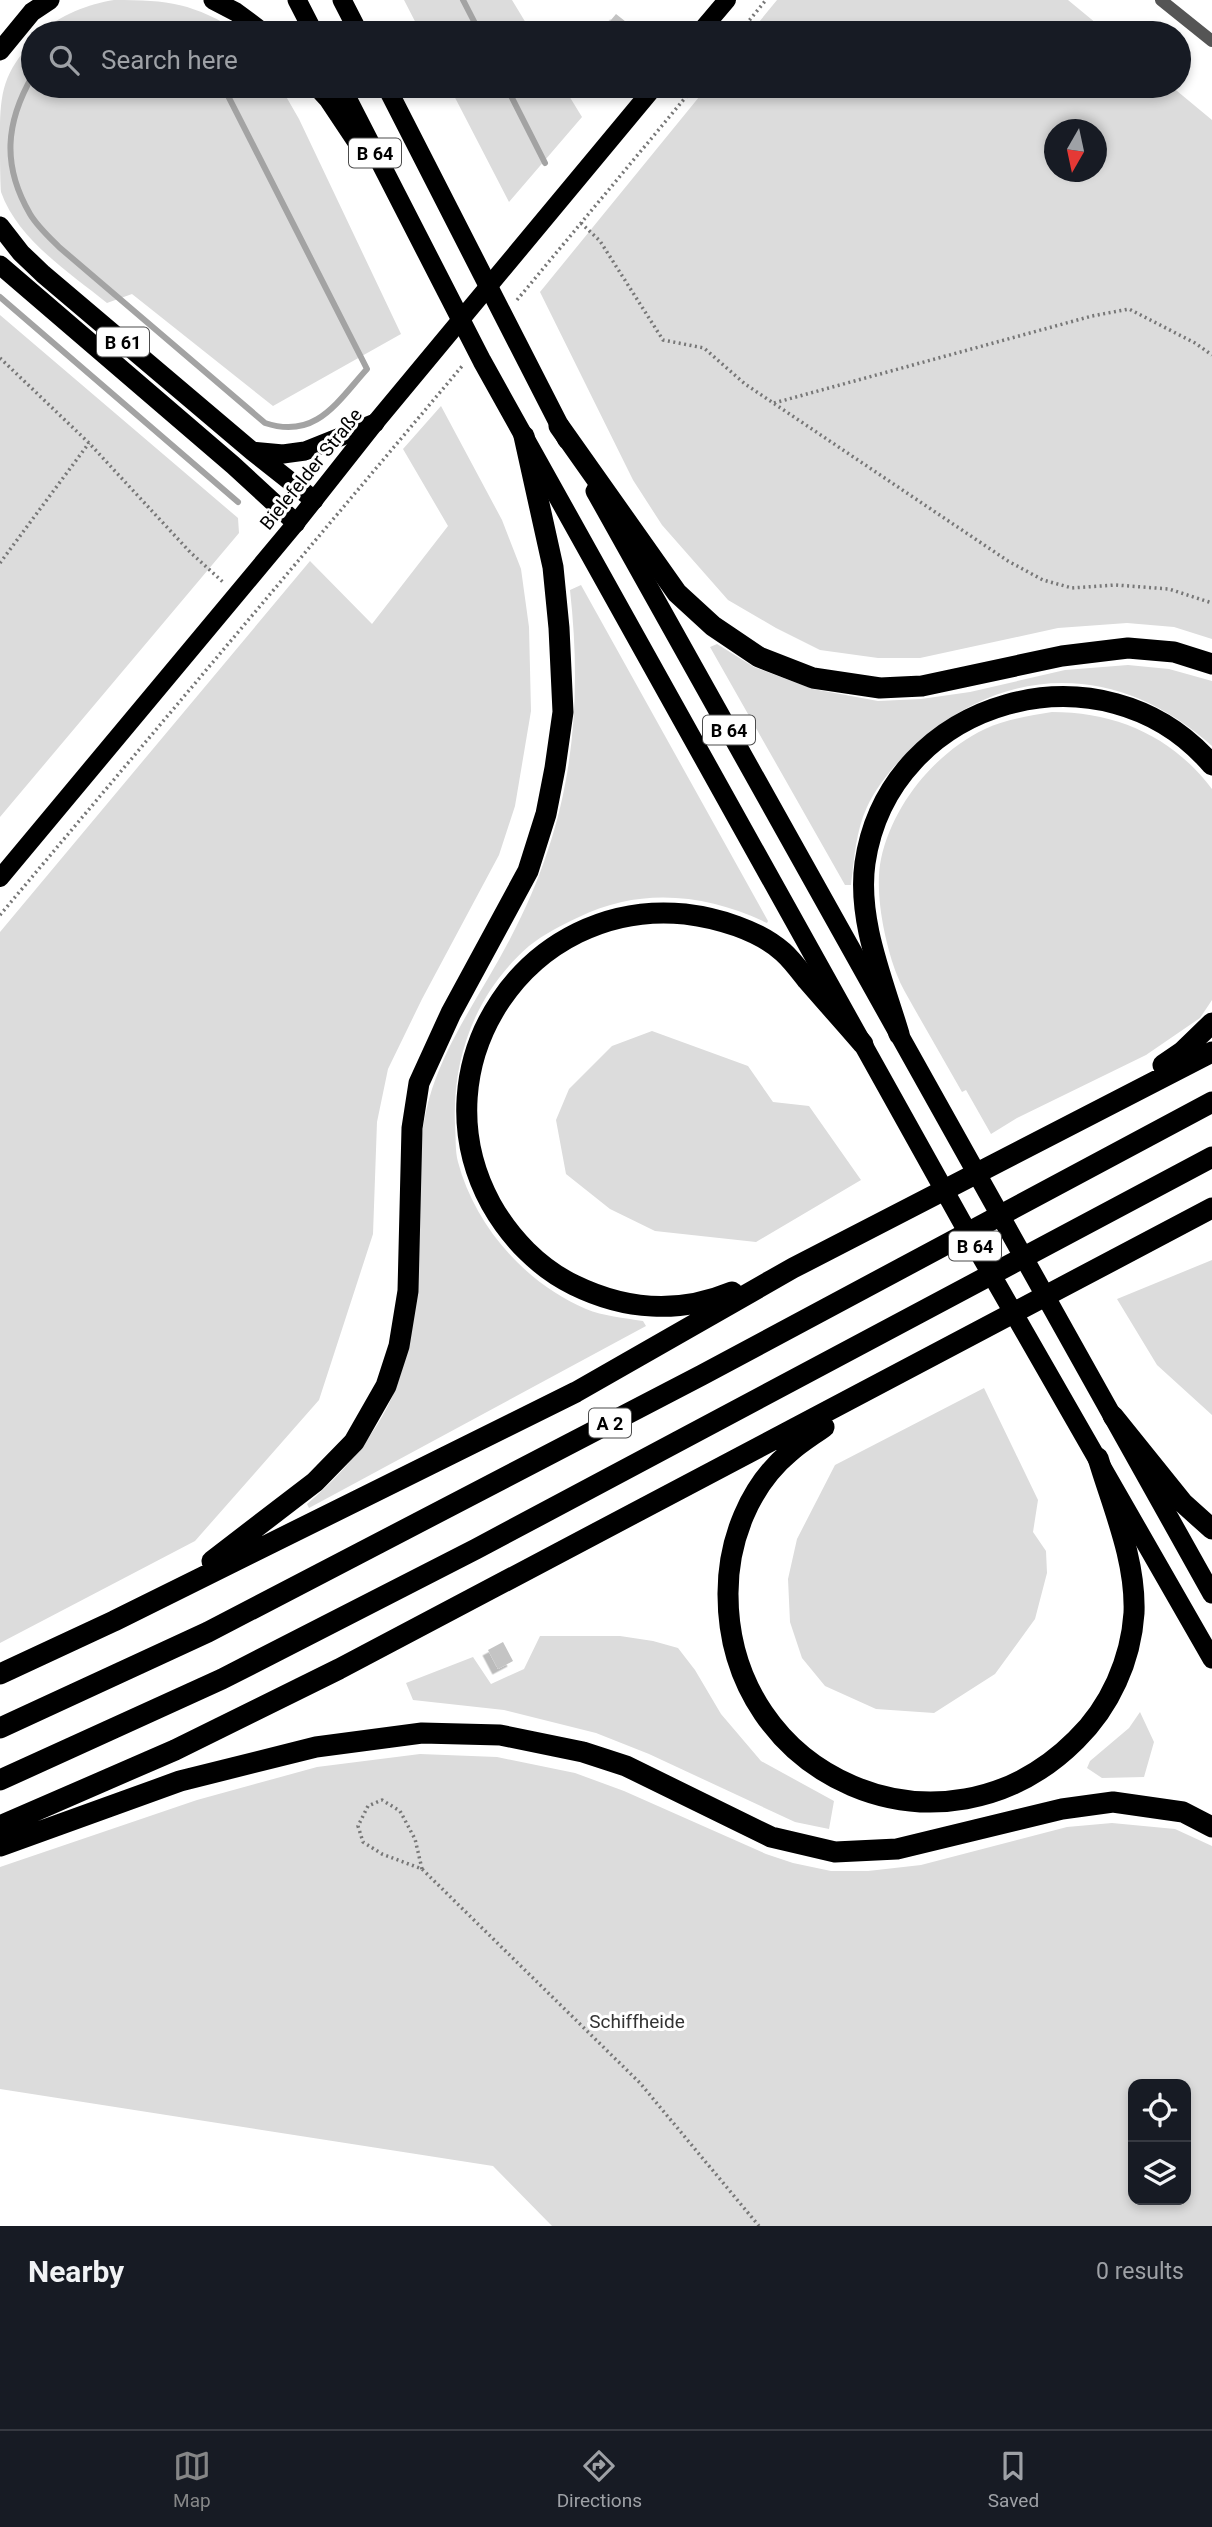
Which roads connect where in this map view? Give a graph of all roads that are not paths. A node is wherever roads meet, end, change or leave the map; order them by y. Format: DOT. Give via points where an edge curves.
graph roads {
  1 [pos="50,0"];
  2 [pos="213,0"];
  3 [pos="298,0"];
  4 [pos="342,0"];
  5 [pos="727,0"];
  6 [pos="1161,0"];
  7 [pos="25,21"];
  8 [pos="248,21"];
  9 [pos="308,21"];
  10 [pos="353,21"];
  11 [pos="709,21"];
  12 [pos="1187,21"];
  13 [pos="1191,24"];
  14 [pos="21,25"];
  15 [pos="1212,41"];
  16 [pos="0,51"];
  17 [pos="327,98"];
  18 [pos="347,98"];
  19 [pos="392,98"];
  20 [pos="645,98"];
  21 [pos="409,220"];
  22 [pos="0,226"];
  23 [pos="0,265"];
  24 [pos="375,423"];
  25 [pos="559,426"];
  26 [pos="524,436"];
  27 [pos="252,451"];
  28 [pos="314,500"];
  29 [pos="296,523"];
  30 [pos="1212,664"];
  31 [pos="1212,765"];
  32 [pos="0,878"];
  33 [pos="1212,1023"];
  34 [pos="899,1034"];
  35 [pos="863,1044"];
  36 [pos="1212,1052"];
  37 [pos="1212,1102"];
  38 [pos="1072,1125"];
  39 [pos="1212,1157"];
  40 [pos="1212,1208"];
  41 [pos="1212,1216"];
  42 [pos="1170,1230"];
  43 [pos="793,1268"];
  44 [pos="894,1378"];
  45 [pos="1113,1416"];
  46 [pos="1098,1458"];
  47 [pos="1212,1529"];
  48 [pos="1212,1594"];
  49 [pos="114,1621"];
  50 [pos="1212,1659"];
  51 [pos="0,1674"];
  52 [pos="0,1728"];
  53 [pos="0,1780"];
  54 [pos="0,1826"];
  55 [pos="1212,1827"];
  56 [pos="0,1846"];
  1 -- 7 [label="highway"];
  2 -- 8 [label="highway"];
  3 -- 9 [label="highway"];
  4 -- 10 [label="highway"];
  5 -- 11 [label="main road"];
  6 -- 12 [label="lane"];
  13 -- 15 [label="lane"];
  14 -- 16 [label="highway"];
  17 -- 21 [label="highway"];
  18 -- 21 [label="highway, B 64"];
  19 -- 25 [label="highway, B 64"];
  20 -- 24 [label="main road, Bielefelder Straße"];
  21 -- 26 [label="highway, B 64" via="476,359"];
  22 -- 27 [label="highway, B 61" via="43,274"];
  23 -- 29 [label="highway"];
  24 -- 27 [label="highway" via="305,451"];
  24 -- 28 [label="main road, Bielefelder Straße"];
  25 -- 30 [label="highway" via="677,593 713,626 759,657 813,678 880,688 922,686 1062,656 1128,648 1174,652"];
  25 -- 34 [label="highway, B 64"];
  26 -- 35 [label="highway, B 64"];
  26 -- 49 [label="highway" via="553,567 559,628 563,712 555,768 528,871 451,1013 419,1083 412,1128 408,1290 389,1376 354,1442 315,1482 224,1554"];
  27 -- 28 [label="highway"];
  28 -- 29 [label="main road, Bielefelder Straße"];
  29 -- 32 [label="main road, Bielefelder Straße"];
  31 -- 34 [label="highway" via="1188,741 1148,715 1078,696 1004,704 939,738 904,772 890,793 865,862 864,912"];
  33 -- 38 [label="highway" via="1182,1052"];
  34 -- 45 [label="highway, B 64"];
  35 -- 43 [label="highway" via="783,952 763,939 719,921 649,913 581,931 541,956 494,1009 475,1052 467,1099 476,1171 497,1215 546,1268 611,1300 683,1307"];
  35 -- 46 [label="highway, B 64"];
  36 -- 38 [label="highway"];
  37 -- 52 [label="highway, A 2" via="208,1632"];
  38 -- 43 [label="highway"];
  39 -- 53 [label="highway, A 2" via="464,1556 222,1679"];
  40 -- 42 [label="highway"];
  41 -- 42 [label="highway"];
  42 -- 44 [label="highway"];
  43 -- 49 [label="highway" via="576,1392"];
  44 -- 46 [label="highway" via="789,1452 774,1469 738,1528 728,1578 730,1634 747,1687 781,1735 810,1763 855,1787 909,1801 985,1796 1031,1777 1089,1728 1125,1662 1134,1612 1128,1559"];
  44 -- 54 [label="highway" via="339,1669 175,1750"];
  45 -- 47 [label="highway" via="1183,1503"];
  45 -- 48 [label="highway, B 64"];
  46 -- 50 [label="highway, B 64"];
  49 -- 51 [label="highway"];
  55 -- 56 [label="highway" via="1184,1812 1113,1802 1062,1808 897,1849 835,1852 771,1836 626,1766 583,1752 500,1735 422,1733 316,1747 180,1781"];
}
